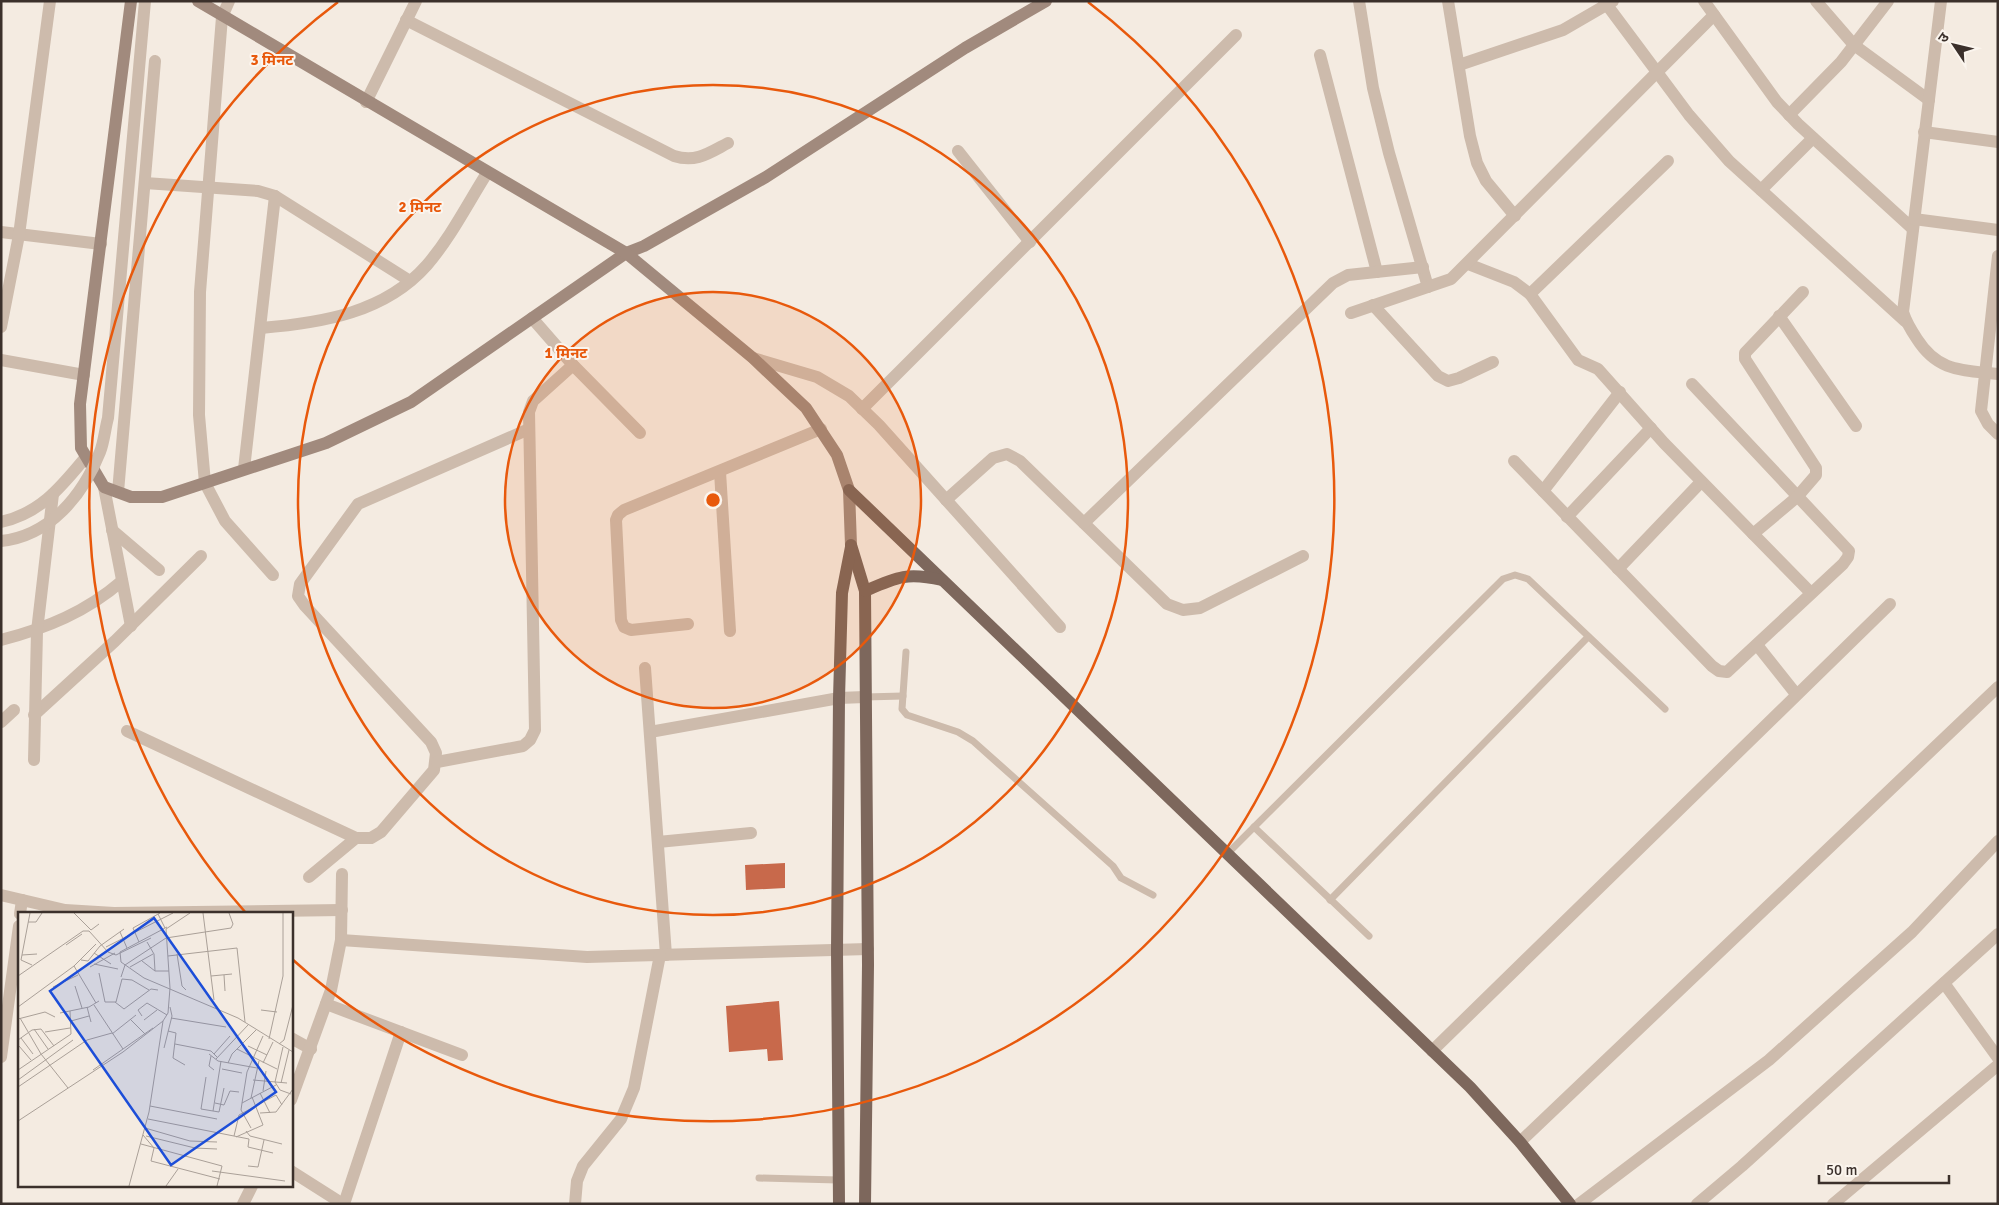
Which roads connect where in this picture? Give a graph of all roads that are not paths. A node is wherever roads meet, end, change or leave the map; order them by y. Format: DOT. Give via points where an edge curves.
graph roads {
  1 [pos="50,1"];
  2 [pos="131,1"];
  3 [pos="145,1"];
  4 [pos="198,1"];
  5 [pos="229,1"];
  6 [pos="416,1"];
  7 [pos="1046,1"];
  8 [pos="1359,1"];
  9 [pos="1448,1"];
  10 [pos="1704,1"];
  11 [pos="1816,1"];
  12 [pos="1888,1"];
  13 [pos="1941,1"];
  14 [pos="1608,3"];
  15 [pos="1714,15"];
  16 [pos="222,17"];
  17 [pos="406,20"];
  18 [pos="1236,35"];
  19 [pos="1854,45"];
  20 [pos="1320,55"];
  21 [pos="155,62"];
  22 [pos="1459,65"];
  23 [pos="1657,71"];
  24 [pos="1928,100"];
  25 [pos="366,102"];
  26 [pos="1789,115"];
  27 [pos="1924,132"];
  28 [pos="1813,138"];
  29 [pos="1998,142"];
  30 [pos="728,143"];
  31 [pos="958,151"];
  32 [pos="1668,161"];
  33 [pos="487,172"];
  34 [pos="145,183"];
  35 [pos="208,188"];
  36 [pos="1761,190"];
  37 [pos="275,196"];
  38 [pos="1515,216"];
  39 [pos="1913,224"];
  40 [pos="1998,230"];
  41 [pos="1,232"];
  42 [pos="19,234"];
  43 [pos="1030,242"];
  44 [pos="101,244"];
  45 [pos="626,253"];
  46 [pos="1998,256"];
  47 [pos="7,264"];
  48 [pos="1468,264"];
  49 [pos="1423,267"];
  50 [pos="1377,272"];
  51 [pos="410,281"];
  52 [pos="1428,287"];
  53 [pos="1803,292"];
  54 [pos="1530,294"];
  55 [pos="1373,305"];
  56 [pos="1351,312"];
  57 [pos="1779,316"];
  58 [pos="532,318"];
  59 [pos="1905,321"];
  60 [pos="1,327"];
  61 [pos="261,328"];
  62 [pos="753,358"];
  63 [pos="1,360"];
  64 [pos="1493,362"];
  65 [pos="573,365"];
  66 [pos="1991,373"];
  67 [pos="84,375"];
  68 [pos="1692,384"];
  69 [pos="1620,392"];
  70 [pos="862,409"];
  71 [pos="1856,426"];
  72 [pos="1651,428"];
  73 [pos="529,429"];
  74 [pos="821,429"];
  75 [pos="640,433"];
  76 [pos="1998,434"];
  77 [pos="86,457"];
  78 [pos="1514,461"];
  79 [pos="244,469"];
  80 [pos="720,472"];
  81 [pos="1701,482"];
  82 [pos="205,483"];
  83 [pos="104,487"];
  84 [pos="849,490"];
  85 [pos="1543,491"];
  86 [pos="118,492"];
  87 [pos="53,494"];
  88 [pos="1797,497"];
  89 [pos="946,500"];
  90 [pos="1567,517"];
  91 [pos="1,522"];
  92 [pos="1084,523"];
  93 [pos="112,530"];
  94 [pos="1753,534"];
  95 [pos="1,541"];
  96 [pos="851,545"];
  97 [pos="201,556"];
  98 [pos="1303,556"];
  99 [pos="1618,568"];
  100 [pos="159,570"];
  101 [pos="273,575"];
  102 [pos="942,580"];
  103 [pos="122,581"];
  104 [pos="865,591"];
  105 [pos="1810,593"];
  106 [pos="1890,604"];
  107 [pos="688,624"];
  108 [pos="131,626"];
  109 [pos="1060,627"];
  110 [pos="730,630"];
  111 [pos="36,631"];
  112 [pos="1588,636"];
  113 [pos="1,640"];
  114 [pos="1757,645"];
  115 [pos="906,652"];
  116 [pos="645,668"];
  117 [pos="1998,687"];
  118 [pos="1796,694"];
  119 [pos="903,696"];
  120 [pos="865,697"];
  121 [pos="839,698"];
  122 [pos="1665,709"];
  123 [pos="14,710"];
  124 [pos="34,715"];
  125 [pos="1,722"];
  126 [pos="127,731"];
  127 [pos="650,732"];
  128 [pos="34,760"];
  129 [pos="437,762"];
  130 [pos="1254,827"];
  131 [pos="751,832"];
  132 [pos="356,838"];
  133 [pos="1998,841"];
  134 [pos="658,842"];
  135 [pos="1228,853"];
  136 [pos="342,874"];
  137 [pos="309,877"];
  138 [pos="1,895"];
  139 [pos="1153,896"];
  140 [pos="22,900"];
  141 [pos="1330,900"];
  142 [pos="342,910"];
  143 [pos="20,912"];
  144 [pos="98,912"];
  145 [pos="190,912"];
  146 [pos="18,933"];
  147 [pos="1998,934"];
  148 [pos="1369,936"];
  149 [pos="341,940"];
  150 [pos="868,949"];
  151 [pos="837,951"];
  152 [pos="663,955"];
  153 [pos="1944,983"];
  154 [pos="326,1004"];
  155 [pos="401,1032"];
  156 [pos="292,1039"];
  157 [pos="311,1049"];
  158 [pos="1432,1051"];
  159 [pos="462,1055"];
  160 [pos="1,1057"];
  161 [pos="1998,1058"];
  162 [pos="1998,1065"];
  163 [pos="292,1097"];
  164 [pos="1520,1142"];
  165 [pos="292,1172"];
  166 [pos="759,1178"];
  167 [pos="838,1180"];
  168 [pos="251,1188"];
  169 [pos="243,1204"];
  170 [pos="344,1204"];
  171 [pos="576,1204"];
  172 [pos="839,1204"];
  173 [pos="865,1204"];
  174 [pos="1570,1204"];
  175 [pos="1579,1204"];
  176 [pos="1697,1204"];
  177 [pos="1833,1204"];
  1 -- 42 [label="street"];
  2 -- 44 [label="main road"];
  3 -- 95 [label="street, bridge" via="108,418 101,451 76,498 52,520 15,540"];
  4 -- 16 [label="main road"];
  5 -- 16 [label="street"];
  6 -- 17 [label="street"];
  7 -- 45 [label="main road" via="965,48 766,177"];
  8 -- 49 [label="street" via="1374,88"];
  9 -- 22 [label="street"];
  10 -- 15 [label="street"];
  11 -- 19 [label="street"];
  12 -- 19 [label="street"];
  13 -- 24 [label="street"];
  14 -- 22 [label="street" via="1563,30"];
  14 -- 23 [label="street"];
  15 -- 23 [label="street"];
  15 -- 26 [label="street"];
  16 -- 25 [label="main road"];
  16 -- 35 [label="street"];
  17 -- 25 [label="street"];
  17 -- 30 [label="street" via="674,156 686,160 703,157"];
  18 -- 43 [label="street"];
  19 -- 24 [label="street"];
  19 -- 26 [label="street"];
  20 -- 50 [label="street"];
  21 -- 34 [label="street"];
  22 -- 38 [label="street" via="1477,163 1486,181"];
  23 -- 36 [label="street" via="1729,161"];
  23 -- 38 [label="street"];
  24 -- 27 [label="street"];
  25 -- 33 [label="main road"];
  26 -- 28 [label="street"];
  27 -- 29 [label="street"];
  27 -- 39 [label="street"];
  28 -- 36 [label="street"];
  28 -- 39 [label="street"];
  31 -- 43 [label="street"];
  32 -- 54 [label="street"];
  33 -- 45 [label="main road"];
  33 -- 51 [label="street" via="448,236 427,265"];
  34 -- 35 [label="street"];
  34 -- 86 [label="street"];
  35 -- 37 [label="street" via="258,191"];
  35 -- 82 [label="street" via="200,292 199,415"];
  36 -- 59 [label="street"];
  37 -- 51 [label="street"];
  37 -- 61 [label="street"];
  38 -- 48 [label="street"];
  39 -- 40 [label="street"];
  39 -- 59 [label="street" via="1904,302"];
  41 -- 42 [label="street"];
  42 -- 44 [label="street"];
  42 -- 47 [label="street"];
  43 -- 70 [label="street"];
  44 -- 67 [label="main road"];
  45 -- 58 [label="main road"];
  45 -- 62 [label="main road"];
  46 -- 66 [label="street"];
  47 -- 60 [label="street"];
  48 -- 52 [label="street" via="1451,279"];
  48 -- 54 [label="street" via="1514,282"];
  49 -- 50 [label="street"];
  49 -- 52 [label="street"];
  50 -- 92 [label="street" via="1348,275 1333,282"];
  51 -- 61 [label="street" via="370,307 339,318"];
  52 -- 55 [label="street"];
  53 -- 57 [label="street"];
  54 -- 69 [label="street" via="1578,360 1598,369"];
  55 -- 56 [label="street"];
  55 -- 64 [label="street" via="1438,376 1448,381"];
  57 -- 71 [label="street"];
  57 -- 88 [label="street" via="1745,352 1746,359 1816,468 1814,480"];
  58 -- 65 [label="street"];
  58 -- 79 [label="main road" via="411,402 326,443"];
  59 -- 66 [label="street" via="1922,347 1942,365"];
  61 -- 79 [label="street"];
  62 -- 70 [label="street" via="817,377 849,396"];
  62 -- 74 [label="main road" via="806,408"];
  63 -- 67 [label="street"];
  65 -- 73 [label="street" via="533,401"];
  65 -- 75 [label="street"];
  66 -- 76 [label="street" via="1981,411"];
  67 -- 77 [label="main road" via="80,404 81,448"];
  68 -- 88 [label="street"];
  69 -- 72 [label="street"];
  69 -- 85 [label="street"];
  70 -- 89 [label="street"];
  72 -- 81 [label="street"];
  72 -- 90 [label="street"];
  73 -- 129 [label="street" via="535,730 523,746"];
  73 -- 129 [label="street" via="358,504 300,584 298,596 305,606 431,742"];
  74 -- 80 [label="street"];
  74 -- 84 [label="main road" via="837,455"];
  77 -- 83 [label="main road"];
  77 -- 87 [label="street"];
  78 -- 85 [label="street"];
  79 -- 82 [label="main road"];
  80 -- 107 [label="street" via="624,510 616,520 624,627 631,630"];
  80 -- 110 [label="street"];
  81 -- 94 [label="street"];
  81 -- 99 [label="street"];
  82 -- 86 [label="main road" via="162,497 131,497"];
  82 -- 101 [label="street" via="225,520"];
  83 -- 86 [label="main road"];
  83 -- 93 [label="street"];
  84 -- 96 [label="main road"];
  84 -- 102 [label="main road"];
  85 -- 90 [label="street"];
  87 -- 91 [label="street" via="21,518"];
  87 -- 111 [label="street"];
  88 -- 94 [label="street"];
  88 -- 105 [label="street" via="1849,551 1843,564"];
  89 -- 92 [label="street" via="993,458 1007,454 1020,461"];
  89 -- 109 [label="street"];
  90 -- 99 [label="street"];
  92 -- 98 [label="street" via="1167,604 1183,610 1200,608"];
  93 -- 100 [label="street"];
  93 -- 103 [label="street"];
  94 -- 105 [label="street"];
  96 -- 104 [label="main road"];
  96 -- 121 [label="main road" via="842,593"];
  97 -- 108 [label="street"];
  99 -- 114 [label="street" via="1719,671 1732,669"];
  102 -- 104 [label="main road" via="918,574"];
  102 -- 135 [label="main road"];
  103 -- 108 [label="street"];
  103 -- 111 [label="street" via="92,605"];
  104 -- 120 [label="main road"];
  105 -- 114 [label="street"];
  106 -- 118 [label="street"];
  108 -- 124 [label="street"];
  111 -- 113 [label="street"];
  111 -- 124 [label="street"];
  112 -- 122 [label="lane"];
  112 -- 130 [label="lane" via="1528,579 1515,575 1503,579"];
  112 -- 141 [label="lane"];
  114 -- 118 [label="street"];
  115 -- 119 [label="lane"];
  116 -- 127 [label="street"];
  117 -- 164 [label="street"];
  118 -- 158 [label="street"];
  119 -- 120 [label="lane"];
  119 -- 139 [label="lane" via="902,709 907,715 958,732 973,741 1113,866 1121,878"];
  120 -- 121 [label="street"];
  120 -- 150 [label="main road"];
  121 -- 127 [label="street"];
  121 -- 151 [label="main road"];
  123 -- 125 [label="street"];
  124 -- 128 [label="street"];
  126 -- 132 [label="street"];
  127 -- 134 [label="street"];
  129 -- 132 [label="street" via="434,770 381,832 371,838"];
  130 -- 135 [label="lane"];
  130 -- 141 [label="lane"];
  131 -- 134 [label="street"];
  132 -- 137 [label="street"];
  133 -- 175 [label="street" via="1912,932 1769,1060"];
  134 -- 152 [label="street"];
  135 -- 158 [label="main road"];
  136 -- 142 [label="street"];
  138 -- 140 [label="street"];
  140 -- 143 [label="street"];
  140 -- 144 [label="street" via="65,910"];
  141 -- 148 [label="lane"];
  142 -- 145 [label="street"];
  142 -- 149 [label="street"];
  146 -- 160 [label="street"];
  147 -- 153 [label="street"];
  149 -- 152 [label="street" via="587,957"];
  149 -- 154 [label="street"];
  150 -- 151 [label="street"];
  150 -- 173 [label="main road"];
  151 -- 152 [label="street"];
  151 -- 167 [label="main road"];
  152 -- 171 [label="street" via="634,1088 621,1119 583,1166 577,1181"];
  153 -- 161 [label="street"];
  153 -- 176 [label="street"];
  154 -- 155 [label="street"];
  154 -- 157 [label="street"];
  155 -- 159 [label="street"];
  155 -- 170 [label="street"];
  156 -- 157 [label="street"];
  157 -- 163 [label="street"];
  158 -- 164 [label="main road"];
  162 -- 177 [label="street"];
  164 -- 174 [label="main road"];
  165 -- 170 [label="street"];
  166 -- 167 [label="lane"];
  167 -- 172 [label="main road"];
  168 -- 169 [label="street"];
}
